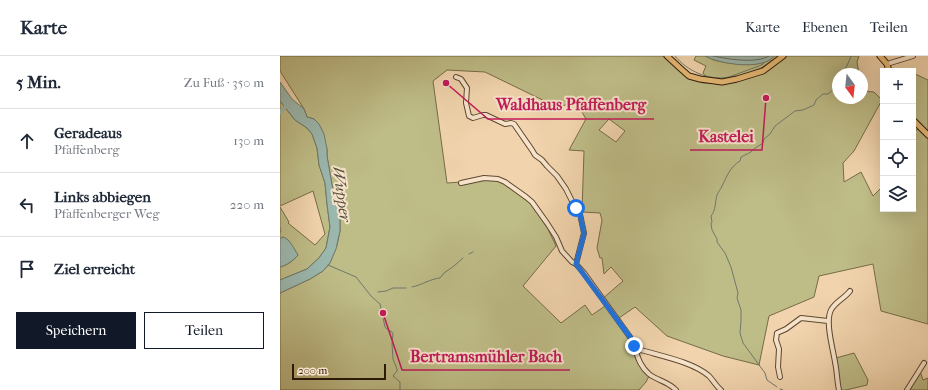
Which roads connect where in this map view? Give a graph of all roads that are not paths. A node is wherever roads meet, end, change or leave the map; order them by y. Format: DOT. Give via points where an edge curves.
graph roads {
  1 [pos="667,56"];
  2 [pos="783,56"];
  3 [pos="880,56"];
  4 [pos="913,56"];
  5 [pos="887,64"];
  6 [pos="888,68"];
  7 [pos="456,77"];
  8 [pos="916,123"];
  9 [pos="928,135"];
  10 [pos="461,183"];
  11 [pos="576,264"];
  12 [pos="850,291"];
  13 [pos="828,321"];
  14 [pos="636,351"];
  15 [pos="924,364"];
  16 [pos="780,377"];
  17 [pos="676,390"];
  18 [pos="721,390"];
  19 [pos="839,390"];
  20 [pos="907,390"];
  1 -- 2 [label="main road" via="689,76 722,82 763,70"];
  3 -- 5 [label="main road"];
  4 -- 5 [label="street"];
  5 -- 6 [label="main road"];
  7 -- 11 [label="street" via="461,79 467,88 466,103 470,118 486,115 503,123 514,124 536,155 561,182 580,214 583,227 584,236"];
  8 -- 9 [label="main road"];
  10 -- 11 [label="street" via="491,178 510,186 532,202 554,233 562,251"];
  11 -- 14 [label="street" via="630,337"];
  12 -- 13 [label="street" via="831,309"];
  13 -- 16 [label="street" via="801,318 777,333"];
  13 -- 19 [label="street"];
  14 -- 17 [label="street" via="645,371"];
  14 -- 18 [label="street" via="642,350 689,364 709,376"];
  15 -- 20 [label="street"];
}
